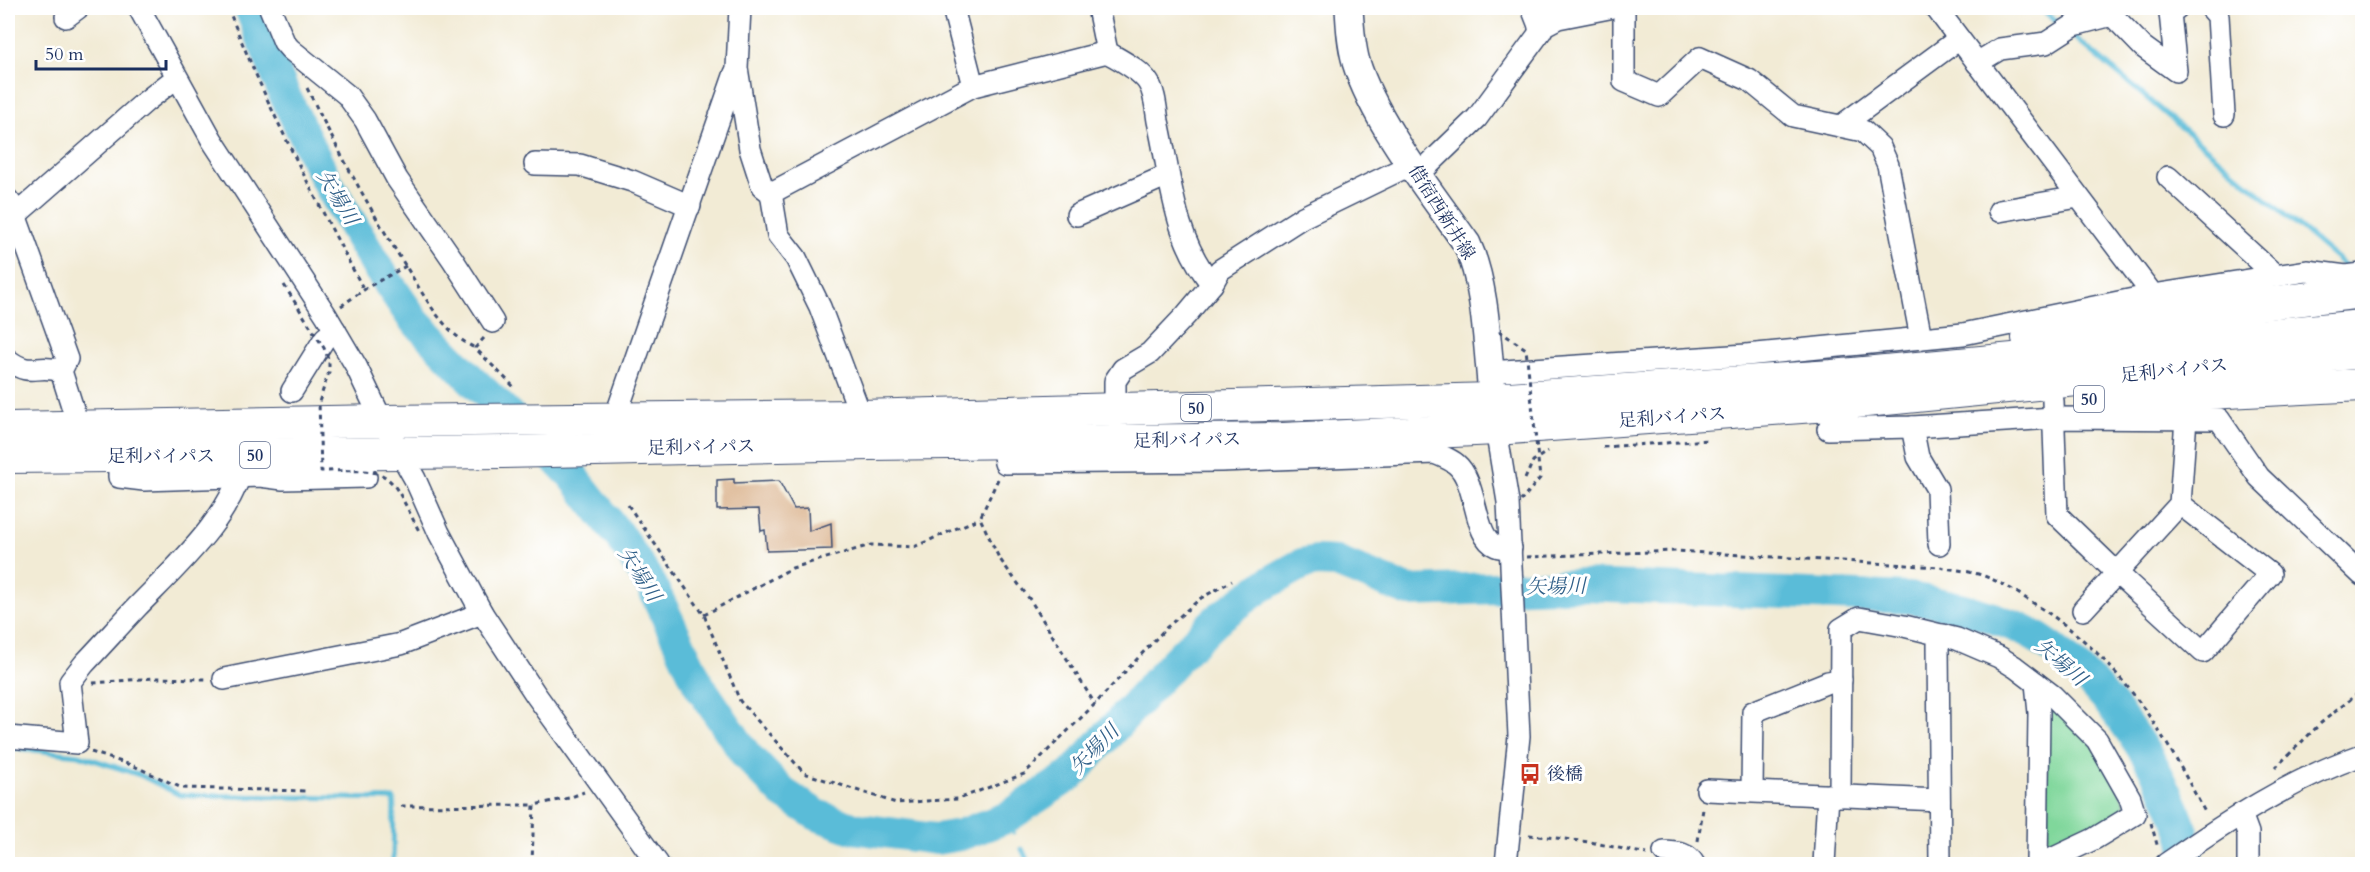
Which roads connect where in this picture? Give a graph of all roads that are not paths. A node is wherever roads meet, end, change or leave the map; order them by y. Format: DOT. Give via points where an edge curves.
graph roads {
  1 [pos="139,8"];
  2 [pos="270,8"];
  3 [pos="740,8"];
  4 [pos="953,8"];
  5 [pos="1098,8"];
  6 [pos="1349,8"];
  7 [pos="1532,8"];
  8 [pos="1609,8"];
  9 [pos="1624,8"];
  10 [pos="1936,8"];
  11 [pos="2177,8"];
  12 [pos="2211,8"];
  13 [pos="1539,28"];
  14 [pos="1959,39"];
  15 [pos="1107,52"];
  16 [pos="1977,63"];
  17 [pos="736,68"];
  18 [pos="176,78"];
  19 [pos="973,86"];
  20 [pos="2224,116"];
  21 [pos="1841,126"];
  22 [pos="535,164"];
  23 [pos="1415,169"];
  24 [pos="1168,175"];
  25 [pos="2168,177"];
  26 [pos="771,193"];
  27 [pos="2078,197"];
  28 [pos="690,206"];
  29 [pos="13,207"];
  30 [pos="1999,211"];
  31 [pos="1077,215"];
  32 [pos="2362,274"];
  33 [pos="2276,276"];
  34 [pos="1212,284"];
  35 [pos="2362,292"];
  36 [pos="2153,295"];
  37 [pos="335,320"];
  38 [pos="493,322"];
  39 [pos="2362,326"];
  40 [pos="1921,338"];
  41 [pos="2362,352"];
  42 [pos="8,360"];
  43 [pos="61,370"];
  44 [pos="2021,372"];
  45 [pos="1832,376"];
  46 [pos="1491,385"];
  47 [pos="2362,385"];
  48 [pos="292,391"];
  49 [pos="1115,410"];
  50 [pos="2054,410"];
  51 [pos="861,416"];
  52 [pos="615,418"];
  53 [pos="1822,418"];
  54 [pos="2186,418"];
  55 [pos="382,421"];
  56 [pos="76,426"];
  57 [pos="1912,427"];
  58 [pos="8,428"];
  59 [pos="1496,429"];
  60 [pos="1004,452"];
  61 [pos="402,453"];
  62 [pos="8,457"];
  63 [pos="243,466"];
  64 [pos="366,477"];
  65 [pos="2180,504"];
  66 [pos="1940,544"];
  67 [pos="1510,548"];
  68 [pos="2117,573"];
  69 [pos="2362,575"];
  70 [pos="2084,610"];
  71 [pos="482,613"];
  72 [pos="1943,635"];
  73 [pos="224,679"];
  74 [pos="1841,680"];
  75 [pos="2036,683"];
  76 [pos="8,737"];
  77 [pos="2362,755"];
  78 [pos="1707,790"];
  79 [pos="1752,790"];
  80 [pos="1834,795"];
  81 [pos="1939,800"];
  82 [pos="2241,814"];
  83 [pos="1664,852"];
  84 [pos="2165,860"];
  85 [pos="658,864"];
  86 [pos="1506,864"];
  87 [pos="1694,864"];
  88 [pos="1824,864"];
  89 [pos="1940,864"];
  90 [pos="2039,864"];
  91 [pos="2248,864"];
  1 -- 18 [label="street"];
  2 -- 38 [label="street" via="290,49 347,94 397,179"];
  3 -- 17 [label="street"];
  4 -- 19 [label="street"];
  5 -- 15 [label="street"];
  6 -- 23 [label="main road, 借宿西新井線" via="1350,36 1362,78"];
  7 -- 13 [label="street"];
  8 -- 13 [label="street" via="1558,18"];
  9 -- 21 [label="street" via="1624,81 1659,96 1700,58 1749,80 1793,116"];
  10 -- 14 [label="street"];
  11 -- 16 [label="street" via="2170,13 2176,71 2143,47 2112,15 2074,25 2046,43 2000,50"];
  12 -- 20 [label="street" via="2218,16"];
  13 -- 23 [label="street" via="1541,31 1477,118"];
  14 -- 16 [label="street"];
  14 -- 21 [label="street"];
  15 -- 19 [label="street"];
  15 -- 24 [label="street" via="1148,81"];
  16 -- 27 [label="street"];
  17 -- 26 [label="street" via="750,149 762,186"];
  17 -- 28 [label="street"];
  18 -- 29 [label="street"];
  18 -- 37 [label="street" via="212,140"];
  19 -- 26 [label="street"];
  21 -- 40 [label="street" via="1863,131 1880,147 1888,165"];
  22 -- 28 [label="street" via="580,165"];
  23 -- 34 [label="street" via="1303,218 1220,270"];
  23 -- 46 [label="main road, 借宿西新井線" via="1473,258"];
  24 -- 31 [label="street"];
  24 -- 34 [label="street" via="1172,199 1193,258"];
  25 -- 33 [label="street"];
  26 -- 51 [label="street" via="778,235 796,258 820,307"];
  27 -- 30 [label="street"];
  27 -- 36 [label="street"];
  28 -- 52 [label="street"];
  29 -- 43 [label="street" via="67,359"];
  32 -- 33 [label="street" via="2307,271"];
  33 -- 36 [label="street"];
  34 -- 49 [label="street" via="1150,353 1123,369 1115,381"];
  35 -- 45 [label="highway, 50" via="2025,339"];
  36 -- 40 [label="street" via="1963,334"];
  37 -- 48 [label="street"];
  37 -- 55 [label="street"];
  39 -- 44 [label="highway, 足利バイパス / 50"];
  40 -- 46 [label="street"];
  41 -- 44 [label="highway, 足利バイパス / 50"];
  42 -- 43 [label="street" via="25,370"];
  43 -- 56 [label="street"];
  44 -- 45 [label="highway, 足利バイパス / 50"];
  44 -- 53 [label="highway, 足利バイパス / 50"];
  45 -- 46 [label="highway, 足利バイパス / 50"];
  46 -- 49 [label="highway, 足利バイパス / 50"];
  46 -- 59 [label="main road, 借宿西新井線"];
  47 -- 50 [label="highway, 50"];
  49 -- 51 [label="highway, 足利バイパス / 50"];
  50 -- 53 [label="highway, 50"];
  50 -- 54 [label="street"];
  50 -- 57 [label="street"];
  50 -- 68 [label="street" via="2057,514"];
  51 -- 52 [label="highway, 足利バイパス / 50"];
  52 -- 55 [label="highway, 足利バイパス / 50"];
  53 -- 57 [label="street"];
  53 -- 59 [label="highway, 足利バイパス / 50"];
  54 -- 65 [label="street"];
  54 -- 69 [label="street" via="2219,418 2259,477"];
  55 -- 56 [label="highway, 足利バイパス / 50"];
  55 -- 61 [label="street"];
  56 -- 58 [label="highway, 足利バイパス / 50"];
  57 -- 66 [label="street" via="1918,457 1937,489"];
  59 -- 60 [label="highway, 足利バイパス / 50"];
  59 -- 67 [label="street" via="1506,484"];
  60 -- 61 [label="highway, 足利バイパス / 50"];
  60 -- 67 [label="street" via="1221,461 1435,453 1463,471 1490,542"];
  61 -- 63 [label="highway, 足利バイパス / 50"];
  61 -- 71 [label="street"];
  62 -- 63 [label="highway, 足利バイパス / 50" via="119,456"];
  63 -- 64 [label="street" via="260,476 283,479"];
  63 -- 76 [label="street" via="236,487 209,527 70,682 77,743"];
  65 -- 68 [label="street"];
  65 -- 68 [label="street" via="2270,574 2203,652"];
  67 -- 86 [label="street" via="1519,736"];
  68 -- 70 [label="street"];
  71 -- 73 [label="street" via="401,644"];
  71 -- 85 [label="street"];
  72 -- 74 [label="street" via="1859,618 1841,629"];
  72 -- 75 [label="street" via="1999,657"];
  72 -- 81 [label="street" via="1938,645"];
  74 -- 79 [label="street" via="1753,712"];
  74 -- 80 [label="street"];
  75 -- 90 [label="street"];
  75 -- 90 [label="street" via="2058,699 2097,740 2130,798 2134,814 2094,839"];
  77 -- 82 [label="street" via="2299,780"];
  78 -- 79 [label="street"];
  79 -- 80 [label="street"];
  80 -- 81 [label="street"];
  80 -- 88 [label="street"];
  81 -- 89 [label="street"];
  82 -- 84 [label="street"];
  82 -- 91 [label="street" via="2248,833"];
  83 -- 87 [label="street" via="1684,854"];
}
